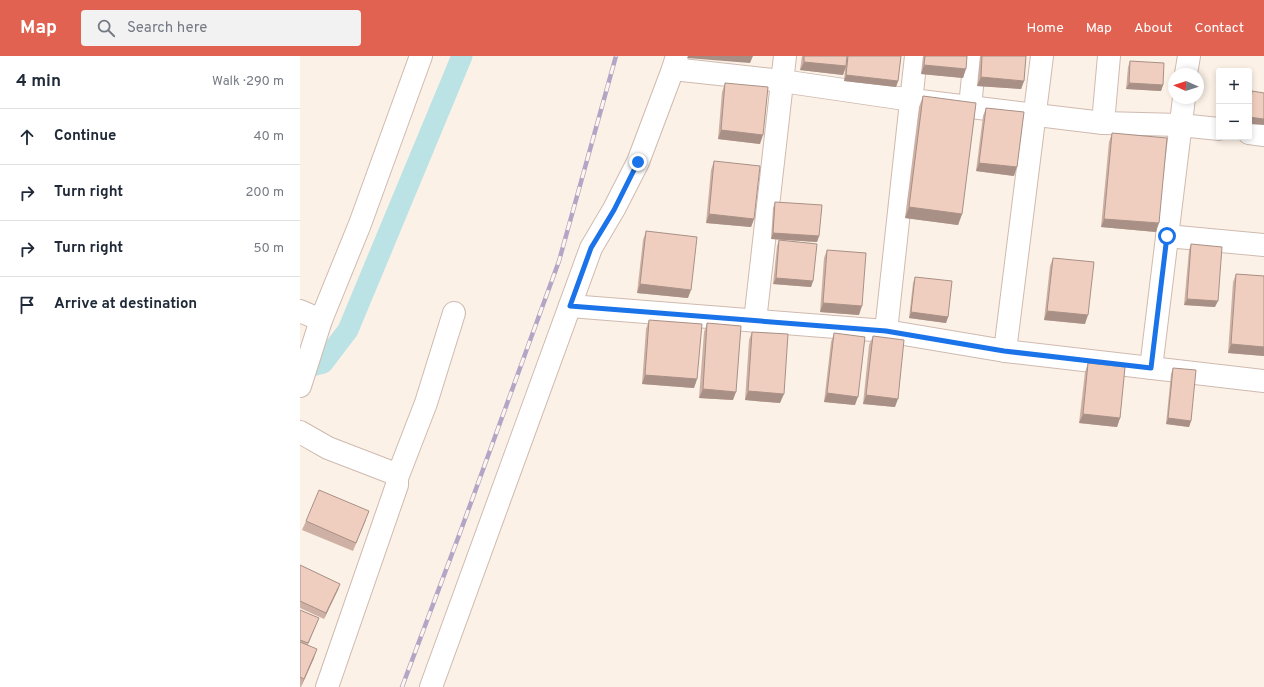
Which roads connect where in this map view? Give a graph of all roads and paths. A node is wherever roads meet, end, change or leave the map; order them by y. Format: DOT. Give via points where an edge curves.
graph roads {
  1 [pos="785,56"];
  2 [pos="916,56"];
  3 [pos="975,56"];
  4 [pos="1042,56"];
  5 [pos="1109,56"];
  6 [pos="1189,56"];
  7 [pos="417,59"];
  8 [pos="675,62"];
  9 [pos="1187,68"];
  10 [pos="782,81"];
  11 [pos="912,100"];
  12 [pos="1183,104"];
  13 [pos="970,107"];
  14 [pos="1036,115"];
  15 [pos="1103,123"];
  16 [pos="1180,125"];
  17 [pos="1216,129"];
  18 [pos="1252,133"];
  19 [pos="1264,135"];
  20 [pos="1167,236"];
  21 [pos="1264,245"];
  22 [pos="570,306"];
  23 [pos="300,311"];
  24 [pos="454,313"];
  25 [pos="321,320"];
  26 [pos="755,320"];
  27 [pos="886,331"];
  28 [pos="1004,351"];
  29 [pos="1151,368"];
  30 [pos="1264,381"];
  31 [pos="300,386"];
  32 [pos="300,432"];
  33 [pos="397,478"];
  34 [pos="327,687"];
  35 [pos="431,687"];
  1 -- 10 [label="street"];
  2 -- 11 [label="street"];
  3 -- 13 [label="street"];
  4 -- 14 [label="street"];
  5 -- 15 [label="street"];
  6 -- 9 [label="street"];
  7 -- 25 [label="street" via="360,224"];
  8 -- 10 [label="street"];
  8 -- 22 [label="street" via="638,162 591,248"];
  10 -- 11 [label="street"];
  10 -- 26 [label="street"];
  11 -- 13 [label="street"];
  11 -- 27 [label="street"];
  12 -- 16 [label="street"];
  13 -- 14 [label="street"];
  14 -- 15 [label="street"];
  14 -- 28 [label="street"];
  15 -- 16 [label="street"];
  16 -- 17 [label="street"];
  16 -- 20 [label="street"];
  18 -- 19 [label="street"];
  20 -- 21 [label="street"];
  20 -- 29 [label="street"];
  22 -- 26 [label="street"];
  22 -- 35 [label="street"];
  23 -- 25 [label="street"];
  24 -- 33 [label="street" via="426,403"];
  25 -- 31 [label="street"];
  26 -- 27 [label="street"];
  27 -- 28 [label="street"];
  28 -- 29 [label="street"];
  29 -- 30 [label="street"];
  32 -- 33 [label="street" via="328,448 393,473"];
  33 -- 34 [label="street" via="397,485"];
}
